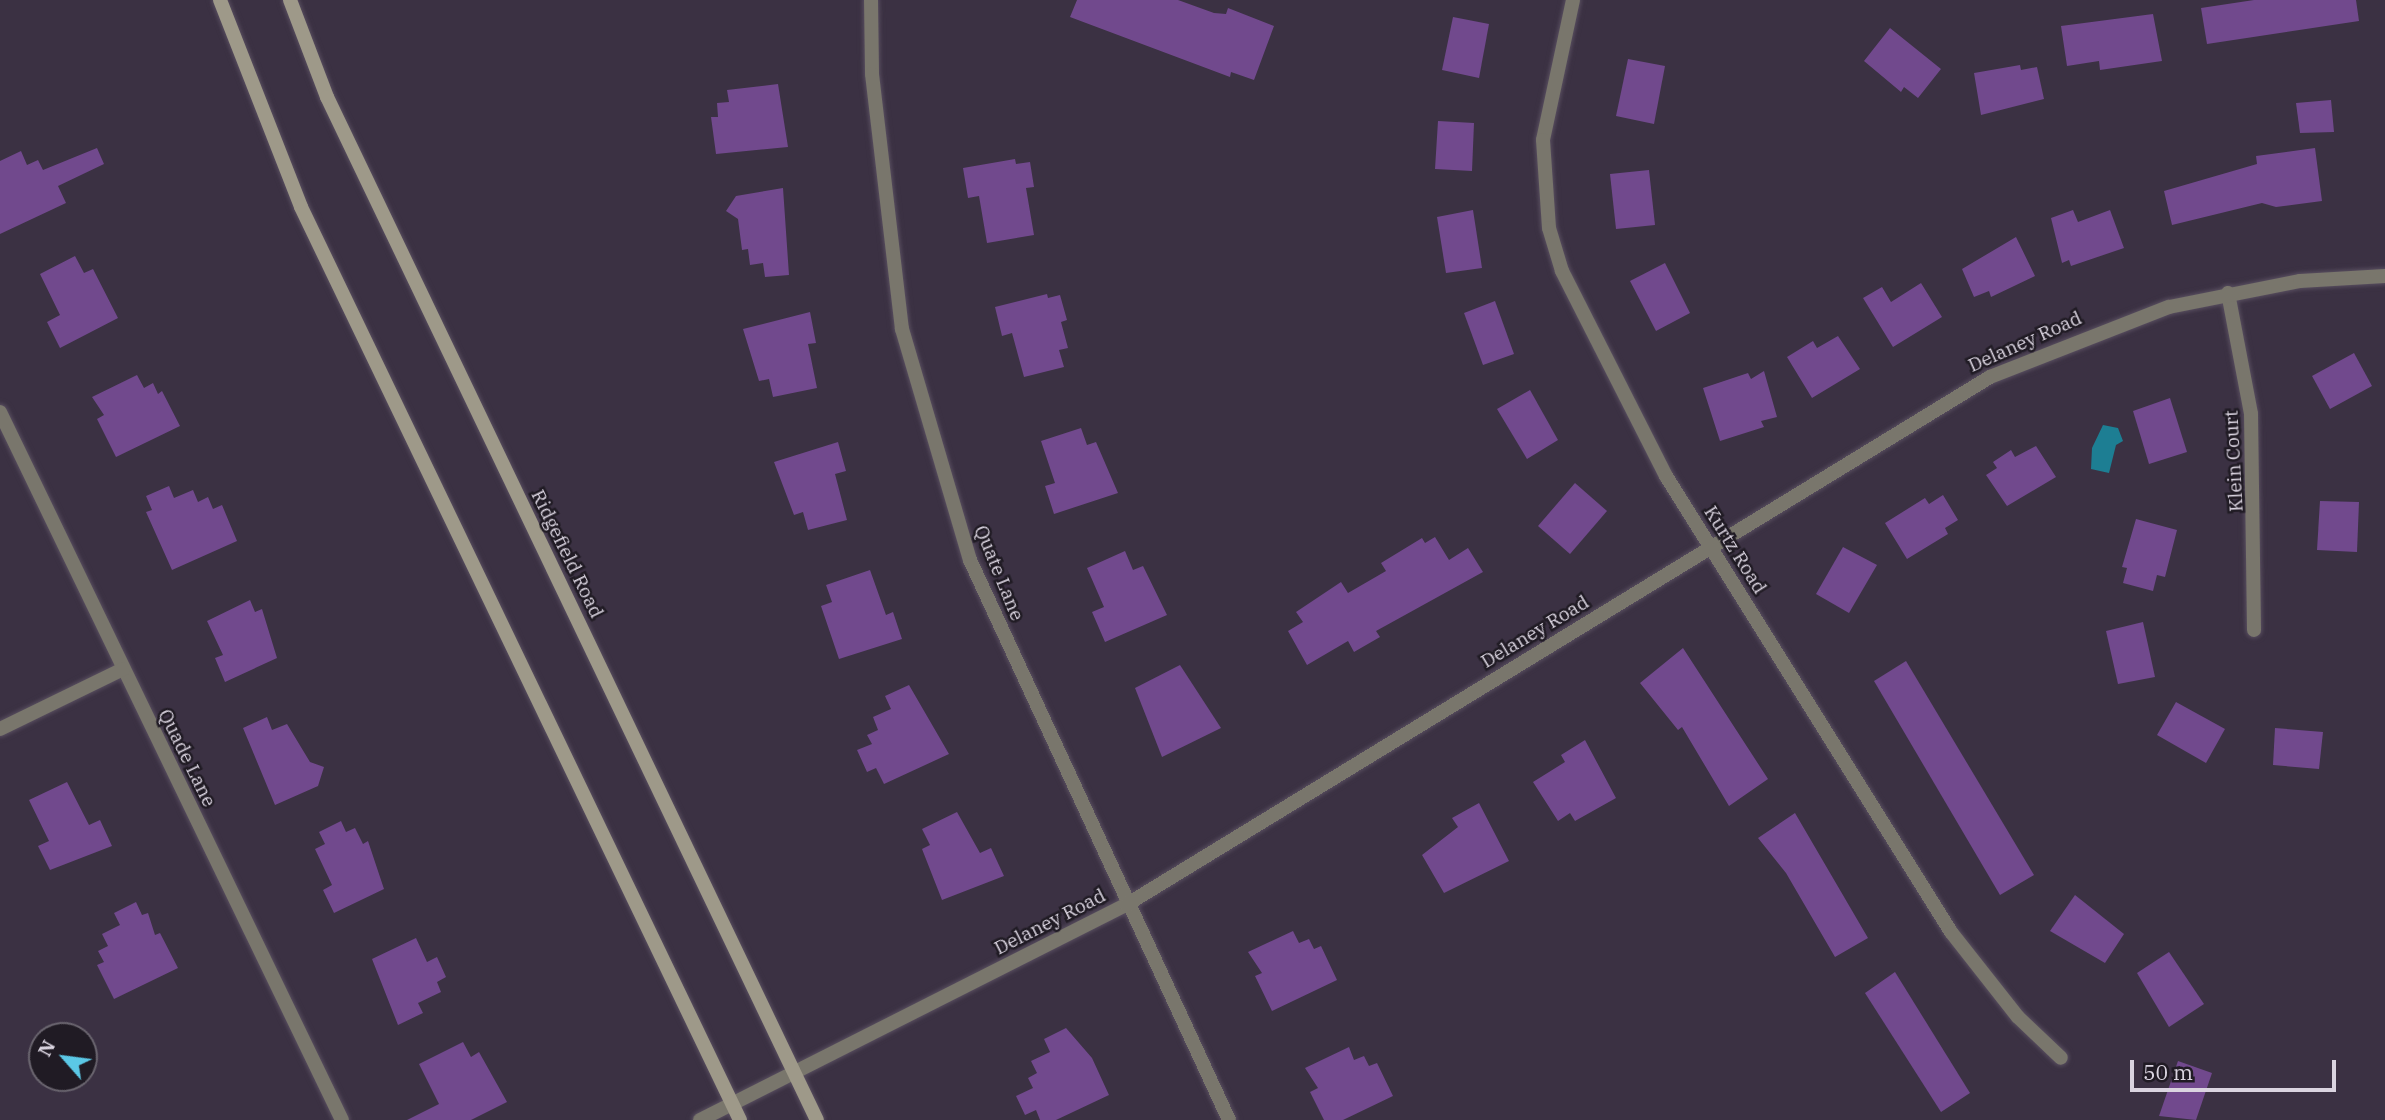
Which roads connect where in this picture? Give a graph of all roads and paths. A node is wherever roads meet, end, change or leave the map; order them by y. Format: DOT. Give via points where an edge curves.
graph roads {
  1 [pos="220,0"];
  2 [pos="290,0"];
  3 [pos="871,0"];
  4 [pos="1573,0"];
  5 [pos="2385,276"];
  6 [pos="2228,293"];
  7 [pos="0,412"];
  8 [pos="1710,548"];
  9 [pos="2254,630"];
  10 [pos="123,668"];
  11 [pos="0,729"];
  12 [pos="1126,905"];
  13 [pos="2061,1058"];
  14 [pos="794,1073"];
  15 [pos="732,1103"];
  16 [pos="342,1120"];
  17 [pos="700,1120"];
  18 [pos="740,1120"];
  19 [pos="817,1120"];
  20 [pos="1229,1120"];
  1 -- 15 [label="main road" via="301,207"];
  2 -- 14 [label="main road, Ridgefield Road" via="339,121"];
  3 -- 12 [label="street, Quate Lane" via="872,74 902,329 970,560"];
  4 -- 8 [label="street, Kurtz Road" via="1543,140 1549,228 1562,271 1611,374"];
  5 -- 6 [label="street, Delaney Road"];
  6 -- 8 [label="street, Delaney Road" via="2111,326 1990,377"];
  6 -- 9 [label="street, Klein Court" via="2251,414"];
  7 -- 10 [label="street, Quade Lane"];
  8 -- 12 [label="street, Delaney Road"];
  8 -- 13 [label="street, Kurtz Road" via="1951,932 2018,1017"];
  10 -- 11 [label="street"];
  10 -- 16 [label="street, Quade Lane"];
  12 -- 14 [label="street, Delaney Road"];
  12 -- 20 [label="street, Quate Lane"];
  14 -- 15 [label="street, Delaney Road"];
  14 -- 19 [label="main road, Ridgefield Road"];
  15 -- 17 [label="street, Delaney Road"];
  15 -- 18 [label="main road"];
}
